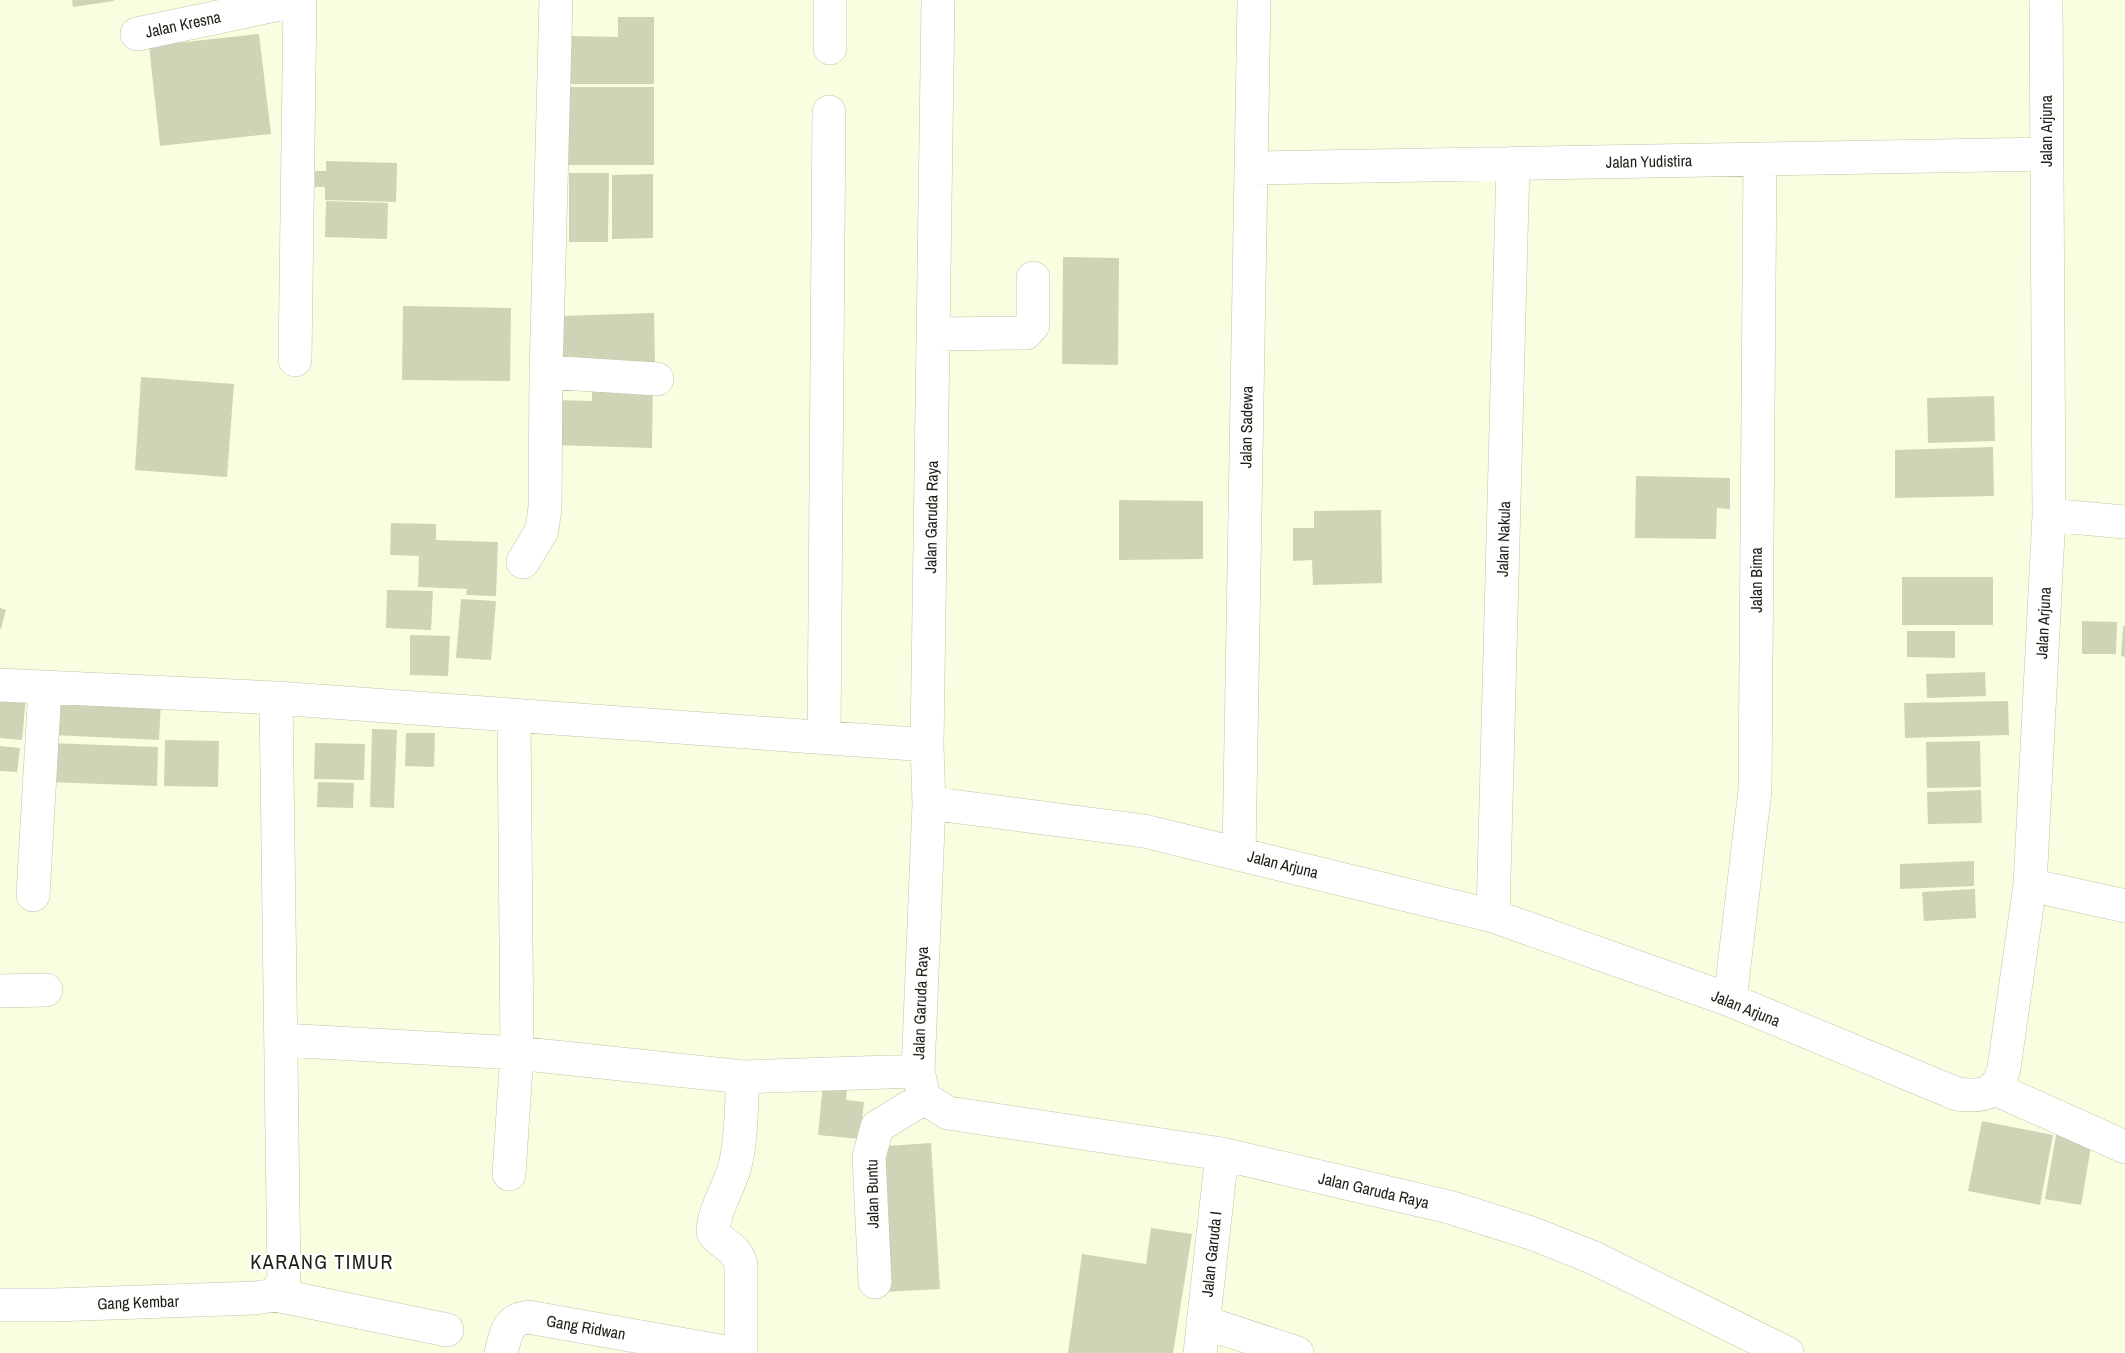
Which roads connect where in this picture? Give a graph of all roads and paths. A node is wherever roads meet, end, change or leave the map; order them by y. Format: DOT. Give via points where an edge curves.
graph roads {
  1 [pos="300,0"];
  2 [pos="556,0"];
  3 [pos="830,0"];
  4 [pos="938,0"];
  5 [pos="1254,0"];
  6 [pos="2046,0"];
  7 [pos="137,34"];
  8 [pos="830,48"];
  9 [pos="829,112"];
  10 [pos="2046,154"];
  11 [pos="1760,159"];
  12 [pos="1514,163"];
  13 [pos="1251,168"];
  14 [pos="1033,278"];
  15 [pos="934,334"];
  16 [pos="295,360"];
  17 [pos="546,372"];
  18 [pos="657,379"];
  19 [pos="2049,515"];
  20 [pos="2125,522"];
  21 [pos="523,562"];
  22 [pos="0,685"];
  23 [pos="45,688"];
  24 [pos="276,698"];
  25 [pos="514,716"];
  26 [pos="824,737"];
  27 [pos="927,745"];
  28 [pos="929,803"];
  29 [pos="1239,854"];
  30 [pos="2030,885"];
  31 [pos="33,895"];
  32 [pos="2125,906"];
  33 [pos="1493,916"];
  34 [pos="46,990"];
  35 [pos="0,991"];
  36 [pos="1730,1000"];
  37 [pos="281,1040"];
  38 [pos="517,1053"];
  39 [pos="743,1077"];
  40 [pos="921,1085"];
  41 [pos="1994,1088"];
  42 [pos="2125,1147"];
  43 [pos="1221,1154"];
  44 [pos="509,1174"];
  45 [pos="875,1282"];
  46 [pos="276,1295"];
  47 [pos="0,1305"];
  48 [pos="447,1330"];
  49 [pos="1202,1338"];
  50 [pos="501,1353"];
  51 [pos="730,1353"];
  52 [pos="741,1353"];
  53 [pos="1298,1353"];
  54 [pos="1787,1353"];
  1 -- 7 [label="street, Jalan Kresna"];
  1 -- 16 [label="street"];
  2 -- 17 [label="street"];
  3 -- 8 [label="street"];
  4 -- 15 [label="street, Jalan Garuda Raya"];
  5 -- 13 [label="street, Jalan Sadewa"];
  6 -- 10 [label="street, Jalan Arjuna"];
  9 -- 26 [label="street"];
  10 -- 11 [label="street, Jalan Yudistira"];
  10 -- 19 [label="street, Jalan Arjuna"];
  11 -- 12 [label="street, Jalan Yudistira"];
  11 -- 36 [label="street, Jalan Bima" via="1755,790"];
  12 -- 13 [label="street, Jalan Yudistira"];
  12 -- 33 [label="street, Jalan Nakula"];
  13 -- 29 [label="street, Jalan Sadewa"];
  14 -- 15 [label="street" via="1034,326 1026,333"];
  15 -- 27 [label="street, Jalan Garuda Raya"];
  17 -- 18 [label="street"];
  17 -- 21 [label="street" via="545,507 542,530"];
  19 -- 20 [label="street"];
  19 -- 30 [label="street, Jalan Arjuna"];
  22 -- 23 [label="street"];
  23 -- 24 [label="street"];
  23 -- 31 [label="street"];
  24 -- 25 [label="street"];
  24 -- 37 [label="street"];
  25 -- 26 [label="street"];
  25 -- 38 [label="street"];
  26 -- 27 [label="street"];
  27 -- 28 [label="street, Jalan Garuda Raya"];
  28 -- 29 [label="street, Jalan Arjuna" via="1144,831"];
  28 -- 40 [label="street, Jalan Garuda Raya"];
  29 -- 33 [label="street, Jalan Arjuna"];
  30 -- 32 [label="street"];
  30 -- 41 [label="street, Jalan Arjuna" via="2004,1068 2001,1082"];
  33 -- 36 [label="street, Jalan Arjuna"];
  34 -- 35 [label="street"];
  36 -- 41 [label="street, Jalan Arjuna" via="1957,1094 1988,1094"];
  37 -- 38 [label="street"];
  37 -- 46 [label="street" via="284,1279"];
  38 -- 39 [label="street"];
  38 -- 44 [label="street"];
  39 -- 40 [label="street"];
  39 -- 52 [label="street" via="734,1168 713,1232 739,1256"];
  40 -- 43 [label="street, Jalan Garuda Raya" via="948,1113"];
  40 -- 45 [label="street, Jalan Buntu" via="877,1127 869,1157"];
  41 -- 42 [label="street"];
  43 -- 49 [label="street, Jalan Garuda I"];
  43 -- 54 [label="street, Jalan Garuda Raya" via="1449,1207 1531,1233 1592,1257"];
  46 -- 47 [label="street, Gang Kembar"];
  46 -- 48 [label="street, Gang Kembar"];
  49 -- 53 [label="street"];
  50 -- 51 [label="street, Gang Ridwan" via="513,1321 528,1317"];
}
